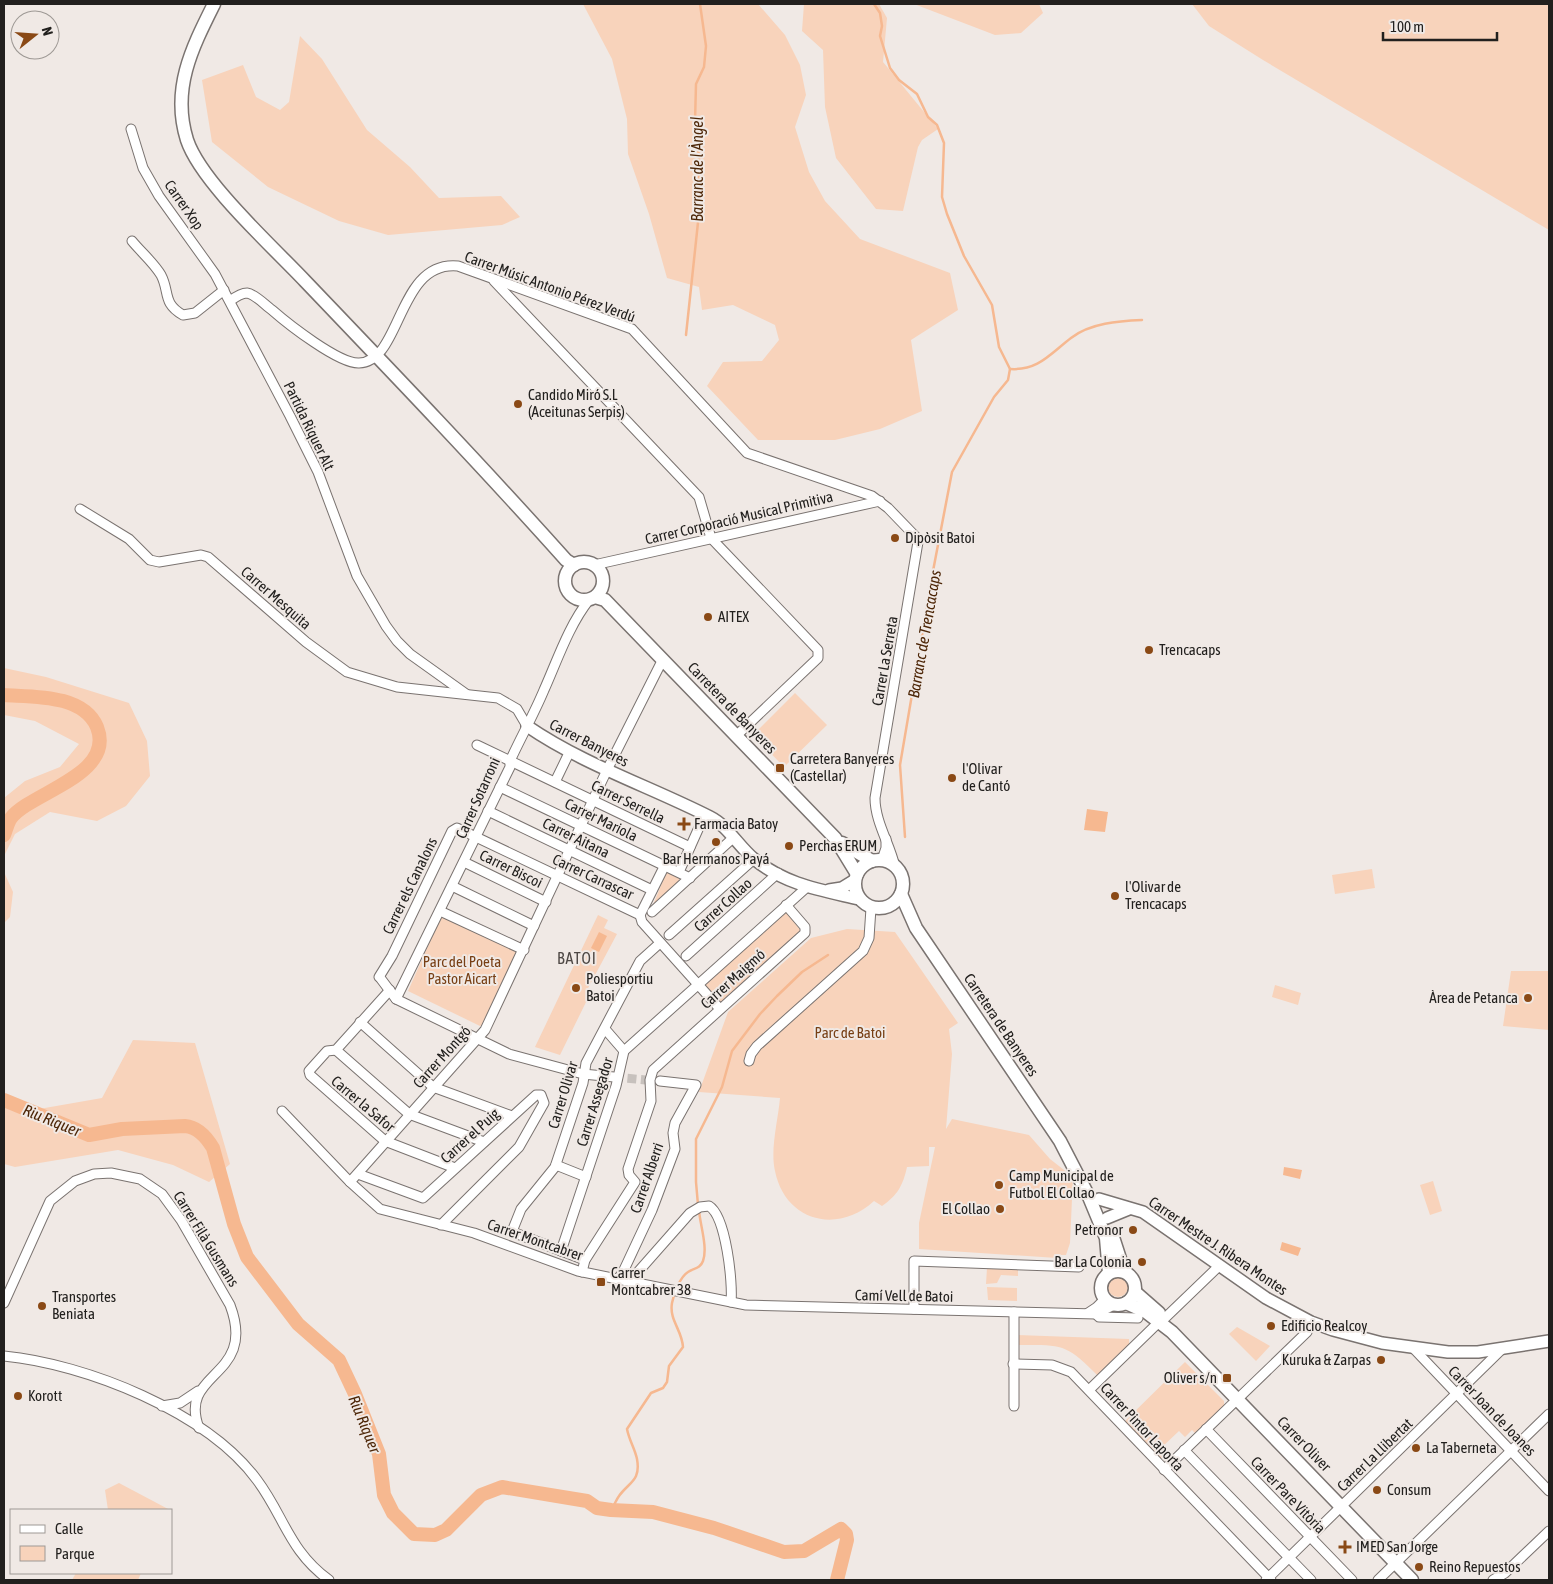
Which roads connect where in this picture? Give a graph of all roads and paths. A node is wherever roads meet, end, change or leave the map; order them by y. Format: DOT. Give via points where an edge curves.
graph roads {
  1 [pos="214,4"];
  2 [pos="131,129"];
  3 [pos="132,241"];
  4 [pos="492,279"];
  5 [pos="224,290"];
  6 [pos="230,300"];
  7 [pos="377,356"];
  8 [pos="880,501"];
  9 [pos="80,509"];
  10 [pos="711,538"];
  11 [pos="570,565"];
  12 [pos="599,566"];
  13 [pos="354,568"];
  14 [pos="593,599"];
  15 [pos="663,659"];
  16 [pos="466,694"];
  17 [pos="527,726"];
  18 [pos="736,736"];
  19 [pos="477,745"];
  20 [pos="569,753"];
  21 [pos="510,760"];
  22 [pos="607,770"];
  23 [pos="555,782"];
  24 [pos="500,787"];
  25 [pos="594,800"];
  26 [pos="488,811"];
  27 [pos="705,814"];
  28 [pos="582,826"];
  29 [pos="476,837"];
  30 [pos="733,838"];
  31 [pos="835,838"];
  32 [pos="886,839"];
  33 [pos="690,847"];
  34 [pos="570,850"];
  35 [pos="754,859"];
  36 [pos="877,861"];
  37 [pos="464,862"];
  38 [pos="664,865"];
  39 [pos="896,867"];
  40 [pos="679,872"];
  41 [pos="778,873"];
  42 [pos="558,876"];
  43 [pos="856,877"];
  44 [pos="690,878"];
  45 [pos="452,886"];
  46 [pos="652,890"];
  47 [pos="803,890"];
  48 [pos="824,890"];
  49 [pos="901,894"];
  50 [pos="859,899"];
  51 [pos="546,902"];
  52 [pos="786,905"];
  53 [pos="888,907"];
  54 [pos="871,908"];
  55 [pos="440,911"];
  56 [pos="652,912"];
  57 [pos="640,915"];
  58 [pos="534,926"];
  59 [pos="916,928"];
  60 [pos="669,935"];
  61 [pos="660,942"];
  62 [pos="524,950"];
  63 [pos="686,956"];
  64 [pos="699,984"];
  65 [pos="390,990"];
  66 [pos="396,999"];
  67 [pos="720,1009"];
  68 [pos="360,1022"];
  69 [pos="604,1029"];
  70 [pos="477,1040"];
  71 [pos="336,1050"];
  72 [pos="624,1051"];
  73 [pos="749,1061"];
  74 [pos="583,1074"];
  75 [pos="614,1077"];
  76 [pos="660,1081"];
  77 [pos="434,1087"];
  78 [pos="282,1111"];
  79 [pos="409,1114"];
  80 [pos="512,1116"];
  81 [pos="1060,1141"];
  82 [pos="385,1142"];
  83 [pos="484,1142"];
  84 [pos="556,1165"];
  85 [pos="455,1168"];
  86 [pos="358,1174"];
  87 [pos="586,1176"];
  88 [pos="350,1182"];
  89 [pos="1099,1199"];
  90 [pos="1131,1208"];
  91 [pos="1107,1218"];
  92 [pos="441,1225"];
  93 [pos="513,1231"];
  94 [pos="561,1251"];
  95 [pos="585,1260"];
  96 [pos="1219,1266"];
  97 [pos="1079,1267"];
  98 [pos="1124,1271"];
  99 [pos="582,1272"];
  100 [pos="1109,1273"];
  101 [pos="618,1279"];
  102 [pos="630,1281"];
  103 [pos="1135,1292"];
  104 [pos="727,1302"];
  105 [pos="1115,1302"];
  106 [pos="4,1303"];
  107 [pos="914,1309"];
  108 [pos="1014,1312"];
  109 [pos="1085,1314"];
  110 [pos="1096,1314"];
  111 [pos="1138,1318"];
  112 [pos="1162,1320"];
  113 [pos="1311,1322"];
  114 [pos="1549,1341"];
  115 [pos="1502,1349"];
  116 [pos="1415,1350"];
  117 [pos="4,1356"];
  118 [pos="1013,1364"];
  119 [pos="1089,1390"];
  120 [pos="198,1391"];
  121 [pos="1457,1394"];
  122 [pos="1237,1398"];
  123 [pos="162,1406"];
  124 [pos="1014,1406"];
  125 [pos="1549,1414"];
  126 [pos="199,1428"];
  127 [pos="1206,1429"];
  128 [pos="1184,1450"];
  129 [pos="1512,1451"];
  130 [pos="1164,1470"];
  131 [pos="1549,1491"];
  132 [pos="1341,1506"];
  133 [pos="1549,1531"];
  134 [pos="1310,1537"];
  135 [pos="1289,1558"];
  136 [pos="1396,1564"];
  137 [pos="1268,1579"];
  138 [pos="330,1580"];
  139 [pos="1311,1580"];
  140 [pos="1352,1580"];
  141 [pos="1378,1580"];
  142 [pos="1412,1580"];
  143 [pos="1493,1580"];
  1 -- 7 [label="main road" via="182,80 182,119 192,152 208,176"];
  2 -- 5 [label="street, Carrer Xop" via="143,168"];
  3 -- 5 [label="street" via="160,274 165,294 173,308 183,315 195,313"];
  4 -- 7 [label="street, Carrer Músic Antonio Pérez Verdú" via="449,265 429,273 415,288"];
  4 -- 8 [label="street, Carrer Músic Antonio Pérez Verdú" via="632,329 746,453"];
  4 -- 10 [label="street" via="699,497"];
  5 -- 6 [label="street, Partida Riquer Alt"];
  6 -- 7 [label="street" via="251,294 291,326 350,362 366,362"];
  6 -- 13 [label="street, Partida Riquer Alt" via="318,472"];
  7 -- 11 [label="main road"];
  8 -- 10 [label="street, Carrer Corporació Musical Primitiva"];
  8 -- 32 [label="street, Carrer La Serreta" via="918,542 875,798 876,814"];
  9 -- 16 [label="street, Carrer Mesquita" via="129,539 150,560 208,557 306,642 347,672 390,685"];
  10 -- 12 [label="street, Carrer Corporació Musical Primitiva"];
  10 -- 18 [label="street" via="819,654"];
  11 -- 12 [label="main road" via="584,562"];
  11 -- 14 [label="main road" via="566,589 570,594"];
  12 -- 14 [label="main road" via="604,583"];
  13 -- 16 [label="street, Carrer Banyeres" via="397,642"];
  14 -- 15 [label="main road, Carretera de Banyeres"];
  14 -- 17 [label="street, Carrer Sotarroni"];
  15 -- 18 [label="main road, Carretera de Banyeres"];
  15 -- 22 [label="street, Carrer Montgó"];
  16 -- 17 [label="street, Carrer Banyeres" via="494,697 510,703"];
  17 -- 20 [label="street, Carrer Banyeres"];
  17 -- 21 [label="street, Carrer Sotarroni"];
  18 -- 31 [label="main road, Carretera de Banyeres"];
  19 -- 21 [label="street, Carrer Serrella"];
  20 -- 22 [label="street, Carrer Banyeres"];
  20 -- 23 [label="street"];
  21 -- 23 [label="street, Carrer Serrella"];
  21 -- 24 [label="street, Carrer Sotarroni"];
  22 -- 25 [label="street, Carrer Montgó"];
  22 -- 27 [label="street, Carrer Banyeres"];
  23 -- 25 [label="street, Carrer Serrella"];
  24 -- 26 [label="street, Carrer Sotarroni"];
  24 -- 28 [label="street, Carrer Mariola"];
  25 -- 28 [label="street, Carrer Montgó"];
  25 -- 33 [label="street, Carrer Serrella"];
  26 -- 29 [label="street, Carrer Sotarroni"];
  26 -- 34 [label="street, Carrer Aitana"];
  27 -- 30 [label="street, Carrer Banyeres" via="716,820"];
  27 -- 33 [label="street"];
  28 -- 34 [label="street, Carrer Montgó"];
  28 -- 38 [label="street, Carrer Mariola"];
  29 -- 37 [label="street, Carrer Sotarroni"];
  29 -- 42 [label="street, Carrer Carrascar"];
  29 -- 65 [label="street, Carrer els Canalons" via="459,828 452,830 380,978"];
  30 -- 35 [label="street, Carrer Banyeres"];
  30 -- 44 [label="street"];
  31 -- 36 [label="main road, Carretera de Banyeres"];
  31 -- 43 [label="main road, Carretera de Banyeres"];
  32 -- 36 [label="street" via="886,848"];
  32 -- 39 [label="street, Carrer La Serreta"];
  33 -- 40 [label="street"];
  34 -- 42 [label="street, Carrer Montgó"];
  34 -- 46 [label="street, Carrer Aitana"];
  35 -- 41 [label="street, Carrer Banyeres"];
  35 -- 60 [label="street"];
  36 -- 39 [label="main road"];
  36 -- 43 [label="main road" via="861,868"];
  37 -- 45 [label="street, Carrer Sotarroni"];
  37 -- 51 [label="street, Carrer Biscoi"];
  38 -- 40 [label="street, Carrer Mariola"];
  38 -- 46 [label="street"];
  39 -- 49 [label="main road" via="902,879"];
  40 -- 44 [label="street, Carrer Mariola"];
  41 -- 47 [label="street, Carrer Banyeres"];
  41 -- 63 [label="street, Carrer Collao"];
  42 -- 51 [label="street, Carrer Montgó"];
  42 -- 57 [label="street, Carrer Carrascar"];
  43 -- 48 [label="street, Carrer Banyeres" via="842,888"];
  43 -- 50 [label="main road"];
  44 -- 56 [label="street"];
  45 -- 55 [label="street, Carrer Sotarroni"];
  45 -- 58 [label="street"];
  46 -- 57 [label="street"];
  47 -- 48 [label="street, Carrer Banyeres"];
  47 -- 52 [label="street, Carrer Assegador"];
  48 -- 50 [label="street, Carrer Banyeres"];
  49 -- 53 [label="main road"];
  49 -- 59 [label="main road, Carretera de Banyeres"];
  50 -- 54 [label="main road"];
  51 -- 58 [label="street, Carrer Montgó"];
  52 -- 64 [label="street, Carrer Assegador"];
  52 -- 67 [label="street, Carrer Maigmó" via="805,927 805,933"];
  53 -- 54 [label="main road"];
  53 -- 59 [label="main road, Carretera de Banyeres"];
  54 -- 73 [label="street" via="869,938 864,951 757,1046"];
  55 -- 62 [label="street"];
  55 -- 66 [label="street, Carrer Sotarroni"];
  57 -- 61 [label="street, Carrer Carrascar" via="640,920"];
  58 -- 62 [label="street, Carrer Montgó"];
  59 -- 81 [label="main road, Carretera de Banyeres"];
  61 -- 64 [label="street, Carrer Carrascar"];
  61 -- 69 [label="street, Carrer Olivar" via="640,961"];
  62 -- 70 [label="street, Carrer Montgó"];
  64 -- 67 [label="street, Carrer Carrascar"];
  64 -- 72 [label="street, Carrer Assegador"];
  65 -- 66 [label="street"];
  65 -- 68 [label="street"];
  66 -- 70 [label="street"];
  67 -- 95 [label="street, Carrer Maigmó" via="653,1070 651,1101 628,1169 636,1182"];
  68 -- 71 [label="street"];
  68 -- 77 [label="street"];
  69 -- 72 [label="street"];
  69 -- 74 [label="street, Carrer Olivar"];
  70 -- 74 [label="street" via="517,1056"];
  70 -- 77 [label="street, Carrer Montgó"];
  71 -- 79 [label="street"];
  71 -- 82 [label="street, Carrer la Safor" via="327,1051 309,1072 312,1078"];
  72 -- 87 [label="street, Carrer Assegador" via="616,1086"];
  74 -- 75 [label="street"];
  74 -- 84 [label="street, Carrer Olivar" via="583,1083"];
  76 -- 101 [label="street, Carrer Alberri" via="696,1085 675,1123 675,1149 652,1210"];
  77 -- 79 [label="street, Carrer Montgó"];
  77 -- 80 [label="street"];
  78 -- 88 [label="street, Carrer Montcabrer"];
  79 -- 82 [label="street, Carrer Montgó"];
  79 -- 83 [label="street"];
  80 -- 83 [label="street, Carrer el Puig"];
  80 -- 92 [label="street, Carrer el Puig" via="536,1095 544,1097 544,1103 519,1146"];
  81 -- 89 [label="main road, Carretera de Banyeres"];
  81 -- 100 [label="main road, Carretera de Banyeres" via="1106,1238"];
  82 -- 85 [label="street, Carrer la Safor"];
  82 -- 86 [label="street, Carrer Montgó"];
  83 -- 85 [label="street, Carrer el Puig"];
  84 -- 87 [label="street"];
  84 -- 93 [label="street, Carrer Olivar" via="521,1209"];
  85 -- 86 [label="street, Carrer el Puig" via="423,1198"];
  86 -- 88 [label="street, Carrer Montgó"];
  87 -- 94 [label="street, Carrer Assegador"];
  88 -- 92 [label="street, Carrer Montcabrer" via="383,1211"];
  89 -- 90 [label="street, Carrer Mestre J. Ribera Montes"];
  89 -- 91 [label="main road, Carretera de Banyeres"];
  90 -- 91 [label="street, Carrer Mestre J. Ribera Montes"];
  90 -- 96 [label="street, Carrer Mestre J. Ribera Montes" via="1154,1218"];
  91 -- 98 [label="main road, Carretera de Banyeres"];
  92 -- 99 [label="street, Carrer Montcabrer" via="474,1233"];
  93 -- 94 [label="street, Carrer Montcabrer"];
  94 -- 95 [label="street, Carrer Montcabrer"];
  95 -- 99 [label="street"];
  96 -- 112 [label="street"];
  96 -- 113 [label="street, Carrer Mestre J. Ribera Montes" via="1266,1298"];
  97 -- 107 [label="street" via="914,1261"];
  98 -- 100 [label="main road"];
  98 -- 103 [label="main road" via="1134,1280"];
  99 -- 101 [label="street, Carrer Montcabrer"];
  100 -- 105 [label="main road" via="1101,1285"];
  101 -- 102 [label="street, Carrer Montcabrer"];
  102 -- 104 [label="street, Camí Vell de Batoi"];
  102 -- 104 [label="street" via="690,1213 709,1206 715,1210 728,1254"];
  103 -- 105 [label="main road"];
  103 -- 112 [label="main road, Carrer Oliver"];
  104 -- 107 [label="street, Camí Vell de Batoi" via="790,1307"];
  105 -- 109 [label="street"];
  105 -- 110 [label="street, Camí Vell de Batoi"];
  105 -- 112 [label="main road"];
  106 -- 120 [label="street, Carrer Filà Gusmans" via="48,1206 58,1193 75,1181 94,1174 117,1173 140,1179 168,1200 236,1320 232,1354"];
  107 -- 108 [label="street, Camí Vell de Batoi"];
  108 -- 109 [label="street, Camí Vell de Batoi"];
  108 -- 118 [label="street"];
  109 -- 110 [label="street, Camí Vell de Batoi"];
  110 -- 111 [label="street, Camí Vell de Batoi" via="1099,1317"];
  112 -- 119 [label="street"];
  112 -- 122 [label="main road, Carrer Oliver"];
  113 -- 116 [label="street, Carrer Mestre J. Ribera Montes"];
  113 -- 122 [label="street" via="1307,1332"];
  114 -- 115 [label="street, Carrer Mestre J. Ribera Montes"];
  115 -- 116 [label="street, Carrer Mestre J. Ribera Montes" via="1467,1353"];
  115 -- 121 [label="street, Carrer La Llibertat"];
  116 -- 121 [label="street, Carrer Joan de Joanes"];
  117 -- 123 [label="street" via="92,1376"];
  118 -- 119 [label="street, Carrer Pintor Laporta" via="1063,1367"];
  118 -- 124 [label="street"];
  119 -- 130 [label="street, Carrer Pintor Laporta"];
  120 -- 123 [label="street, Carrer Filà Gusmans" via="180,1403"];
  120 -- 126 [label="street" via="194,1412"];
  121 -- 129 [label="street, Carrer Joan de Joanes"];
  121 -- 132 [label="street, Carrer La Llibertat"];
  122 -- 127 [label="street"];
  122 -- 132 [label="main road, Carrer Oliver"];
  123 -- 126 [label="street"];
  125 -- 129 [label="street"];
  126 -- 138 [label="street" via="250,1471 296,1548"];
  127 -- 128 [label="street"];
  127 -- 134 [label="street, Carrer Pare Vitòria"];
  128 -- 130 [label="street"];
  128 -- 135 [label="street"];
  129 -- 131 [label="street, Carrer Joan de Joanes"];
  129 -- 136 [label="street"];
  130 -- 137 [label="street, Carrer Pintor Laporta"];
  132 -- 134 [label="street, Carrer La Llibertat"];
  132 -- 136 [label="main road, Carrer Oliver"];
  133 -- 143 [label="street" via="1505,1573"];
  134 -- 135 [label="street, Carrer La Llibertat"];
  134 -- 140 [label="street, Carrer Pare Vitòria"];
  135 -- 137 [label="street, Carrer La Llibertat"];
  135 -- 139 [label="street"];
  136 -- 141 [label="street"];
  136 -- 142 [label="main road, Carrer Oliver"];
}
